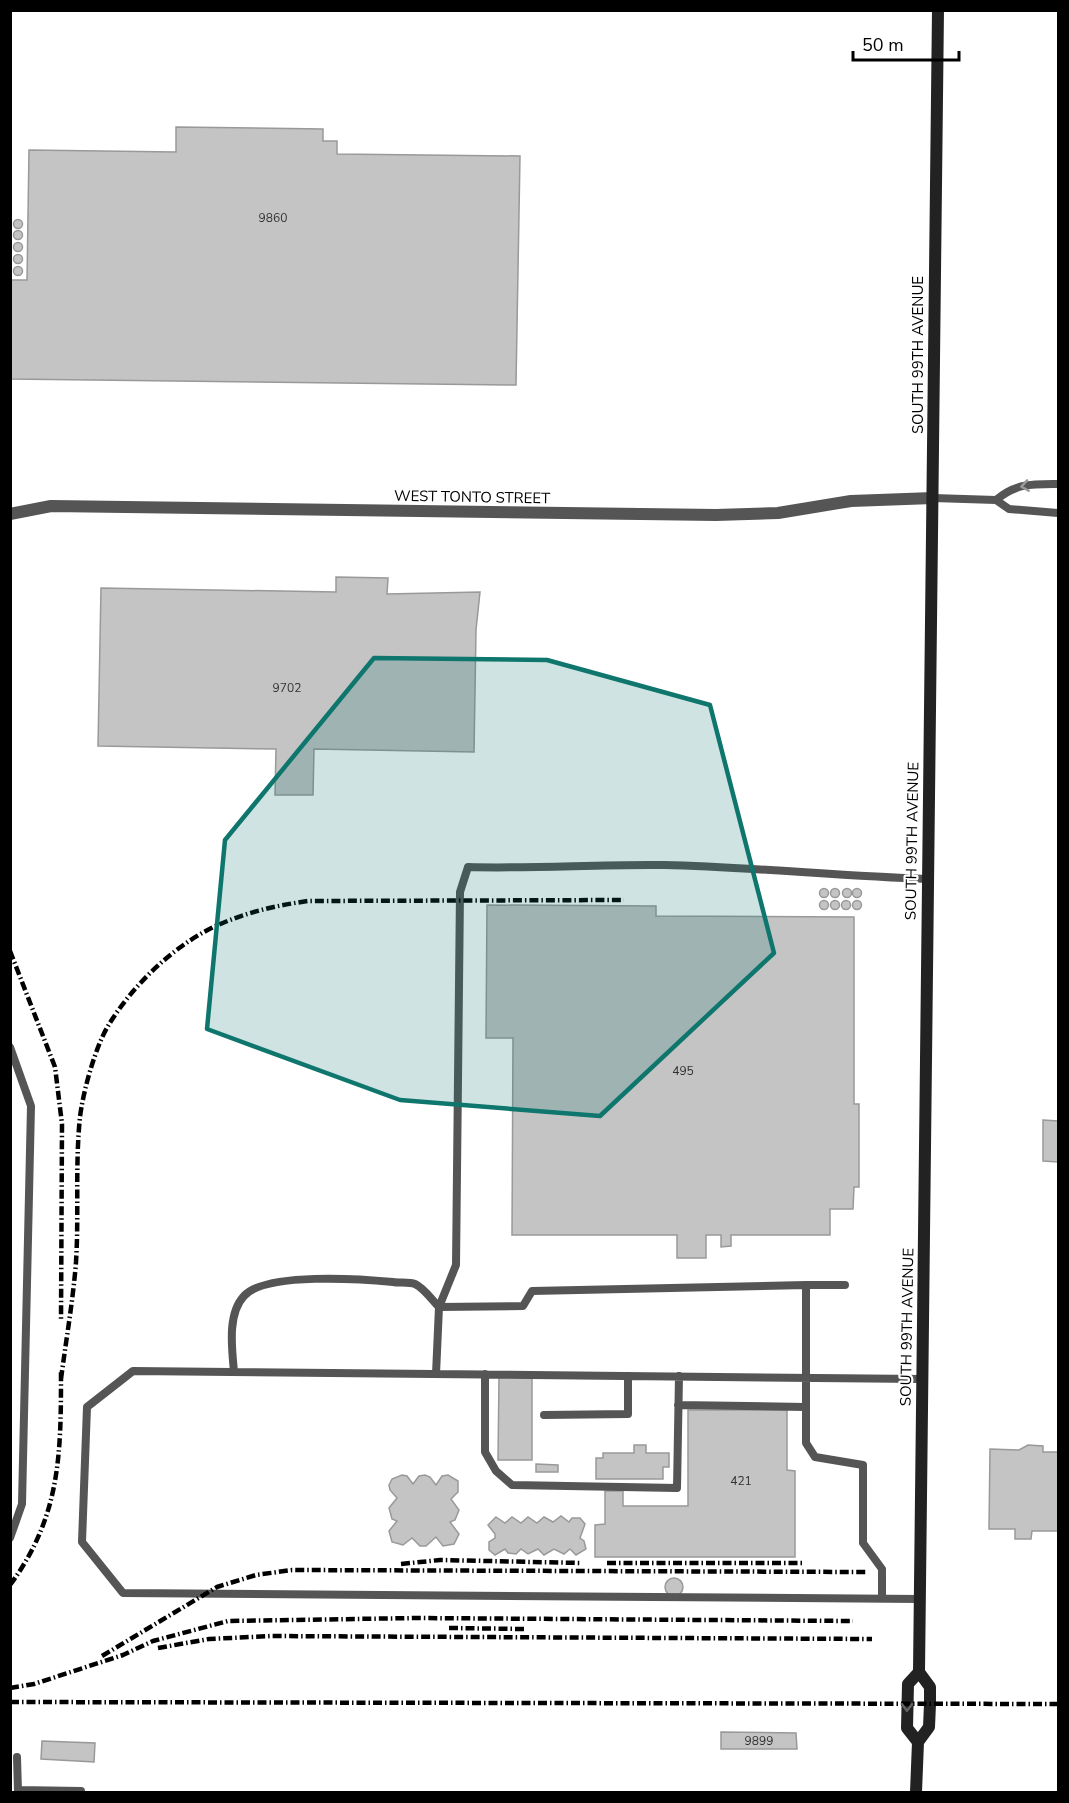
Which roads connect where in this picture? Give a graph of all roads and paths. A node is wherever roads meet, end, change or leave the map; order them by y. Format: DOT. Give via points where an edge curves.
graph roads {
  1 [pos="938,10"];
  2 [pos="1059,484"];
  3 [pos="933,498"];
  4 [pos="996,500"];
  5 [pos="1059,513"];
  6 [pos="10,514"];
  7 [pos="927,879"];
  8 [pos="10,1047"];
  9 [pos="806,1285"];
  10 [pos="845,1285"];
  11 [pos="439,1307"];
  12 [pos="234,1372"];
  13 [pos="436,1374"];
  14 [pos="485,1374"];
  15 [pos="628,1376"];
  16 [pos="679,1376"];
  17 [pos="805,1378"];
  18 [pos="922,1379"];
  19 [pos="678,1405"];
  20 [pos="805,1407"];
  21 [pos="544,1415"];
  22 [pos="10,1538"];
  23 [pos="882,1598"];
  24 [pos="920,1599"];
  25 [pos="919,1672"];
  26 [pos="918,1742"];
  27 [pos="18,1757"];
  28 [pos="18,1791"];
  29 [pos="81,1791"];
  30 [pos="916,1792"];
  1 -- 3 [label="main road, SOUTH 99TH AVENUE"];
  2 -- 4 [label="lane, one-way" via="1025,484 1009,489"];
  3 -- 4 [label="lane"];
  3 -- 6 [label="street, WEST TONTO STREET" via="851,501 778,513 716,515 51,506"];
  3 -- 7 [label="main road, SOUTH 99TH AVENUE"];
  4 -- 5 [label="lane" via="1016,511"];
  7 -- 11 [label="lane" via="706,866 468,867 460,892 456,1265"];
  7 -- 18 [label="main road, SOUTH 99TH AVENUE"];
  8 -- 22 [label="lane" via="31,1106 22,1504"];
  9 -- 10 [label="lane"];
  9 -- 11 [label="lane" via="532,1291 523,1306"];
  9 -- 17 [label="lane"];
  11 -- 12 [label="lane" via="416,1284 361,1279 297,1279 250,1290 242,1297 234,1318"];
  11 -- 13 [label="lane"];
  12 -- 13 [label="lane"];
  12 -- 23 [label="lane" via="133,1371 87,1407 82,1542 123,1593"];
  13 -- 14 [label="lane"];
  14 -- 15 [label="lane"];
  14 -- 19 [label="lane" via="485,1452 496,1471 512,1485 677,1488"];
  15 -- 16 [label="lane"];
  15 -- 21 [label="lane" via="628,1414"];
  16 -- 17 [label="lane"];
  16 -- 19 [label="lane"];
  17 -- 18 [label="lane"];
  17 -- 20 [label="lane"];
  18 -- 24 [label="main road, SOUTH 99TH AVENUE"];
  19 -- 20 [label="lane"];
  20 -- 23 [label="lane" via="806,1443 815,1457 863,1465 863,1543 882,1569"];
  23 -- 24 [label="lane"];
  24 -- 25 [label="main road, SOUTH 99TH AVENUE"];
  25 -- 26 [label="main road, SOUTH 99TH AVENUE" via="930,1686 930,1704 929,1727"];
  25 -- 26 [label="main road, SOUTH 99TH AVENUE, one-way" via="908,1684 907,1728"];
  26 -- 30 [label="main road, SOUTH 99TH AVENUE"];
  27 -- 28 [label="lane"];
  28 -- 29 [label="lane"];
}
